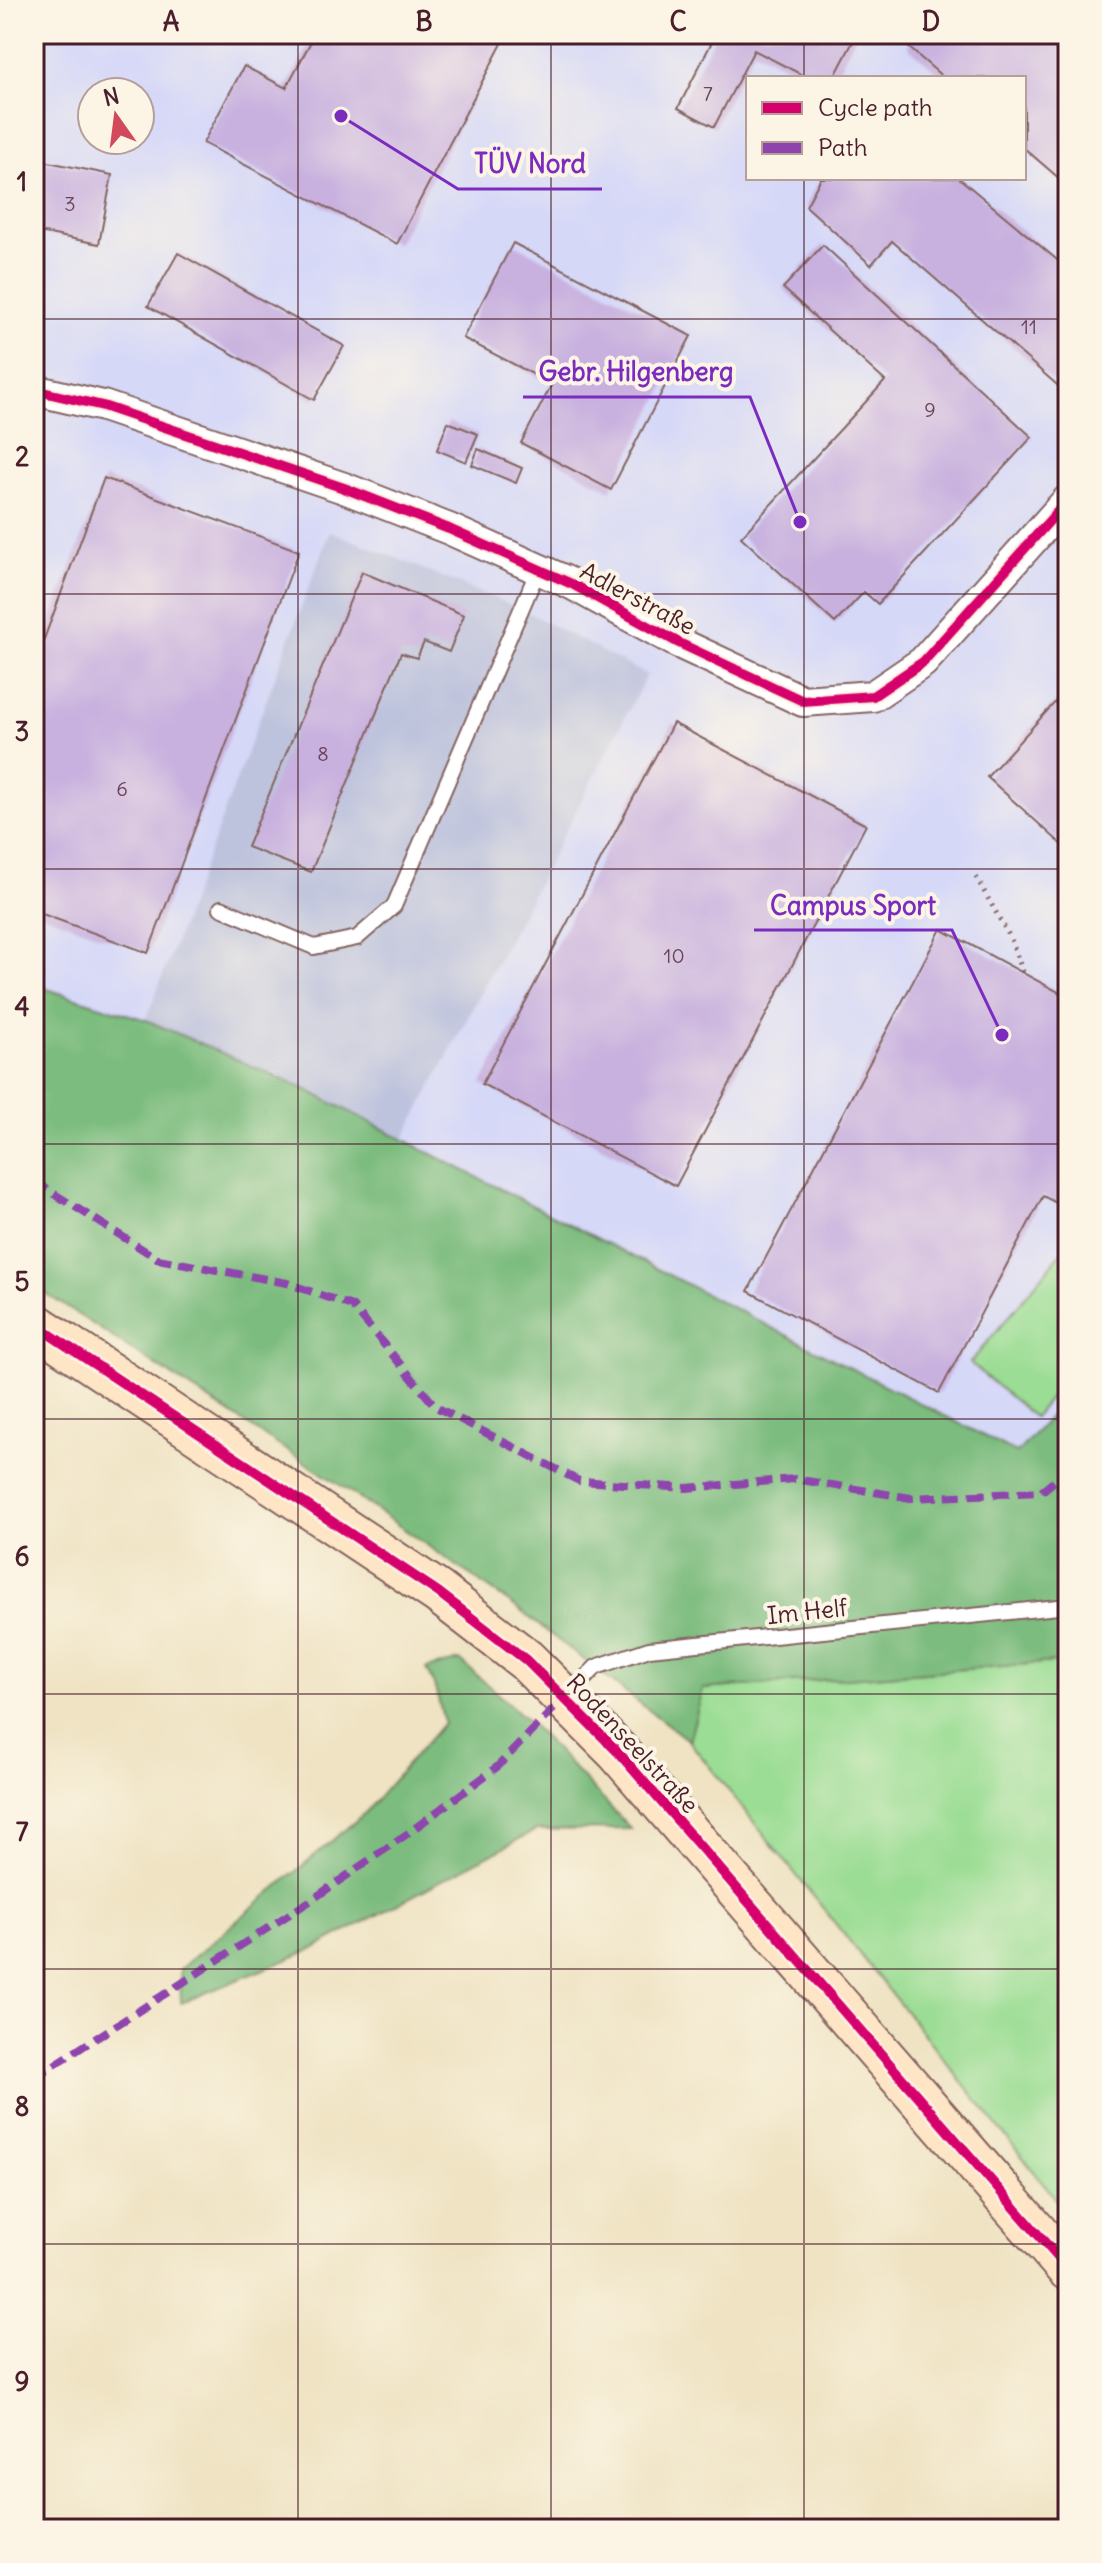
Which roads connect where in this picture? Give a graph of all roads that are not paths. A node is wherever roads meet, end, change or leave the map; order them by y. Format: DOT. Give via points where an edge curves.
graph roads {
  1 [pos="34,390"];
  2 [pos="1068,500"];
  3 [pos="538,570"];
  4 [pos="221,908"];
  5 [pos="34,1324"];
  6 [pos="1068,1606"];
  7 [pos="565,1697"];
  8 [pos="1068,2269"];
  1 -- 3 [label="street, Adlerstraße" via="103,406 344,488"];
  2 -- 3 [label="street, Adlerstraße" via="923,662 873,696 803,701"];
  3 -- 4 [label="lane" via="394,906 357,938 314,947"];
  5 -- 7 [label="main road, Rodenseelstraße" via="438,1592"];
  6 -- 7 [label="lane, Im Helf" via="649,1649 596,1667"];
  7 -- 8 [label="main road, Rodenseelstraße"];
}
